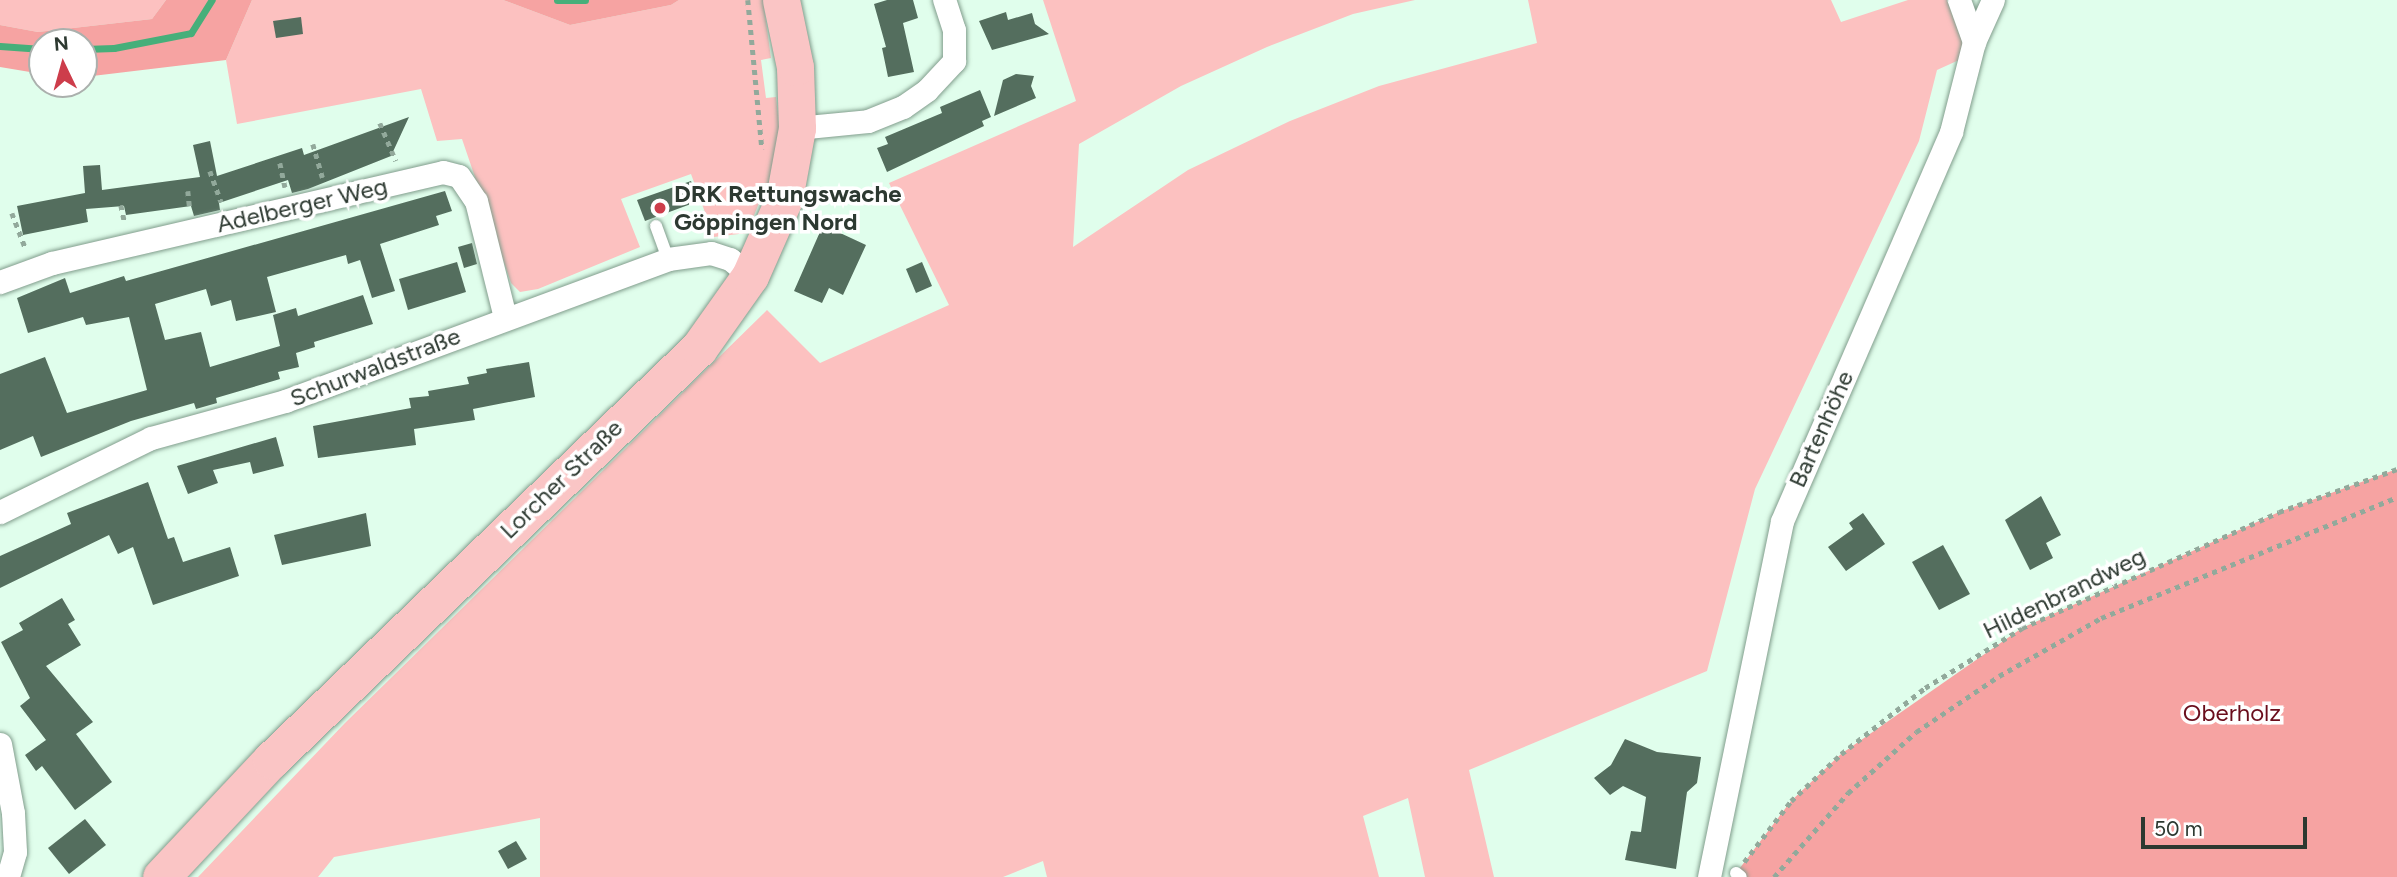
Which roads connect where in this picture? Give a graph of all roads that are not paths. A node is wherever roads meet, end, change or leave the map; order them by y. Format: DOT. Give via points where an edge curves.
graph roads {
  1 [pos="781,0"];
  2 [pos="944,0"];
  3 [pos="1959,0"];
  4 [pos="1993,0"];
  5 [pos="1974,42"];
  6 [pos="797,128"];
  7 [pos="656,226"];
  8 [pos="668,259"];
  9 [pos="751,276"];
  10 [pos="0,282"];
  11 [pos="505,317"];
  12 [pos="0,512"];
  13 [pos="0,744"];
  14 [pos="6,829"];
  15 [pos="8,877"];
  16 [pos="161,877"];
  17 [pos="1709,877"];
  1 -- 6 [label="main road, Lorcher Straße" via="795,67"];
  2 -- 6 [label="street" via="954,30 954,61 927,90 903,107 868,121"];
  3 -- 5 [label="street"];
  4 -- 5 [label="street, Bartenhöhe"];
  5 -- 17 [label="street, Bartenhöhe" via="1951,132 1782,521"];
  6 -- 9 [label="main road, Lorcher Straße" via="784,199"];
  7 -- 8 [label="lane"];
  8 -- 9 [label="street, Schurwaldstraße" via="711,253 730,259"];
  8 -- 11 [label="street, Schurwaldstraße"];
  9 -- 16 [label="main road, Lorcher Straße" via="699,348 271,760"];
  10 -- 11 [label="street, Adelberger Weg" via="443,172 459,176 480,212"];
  11 -- 12 [label="street, Schurwaldstraße" via="285,401 151,438"];
  13 -- 14 [label="street"];
  14 -- 15 [label="street" via="15,852"];
}
